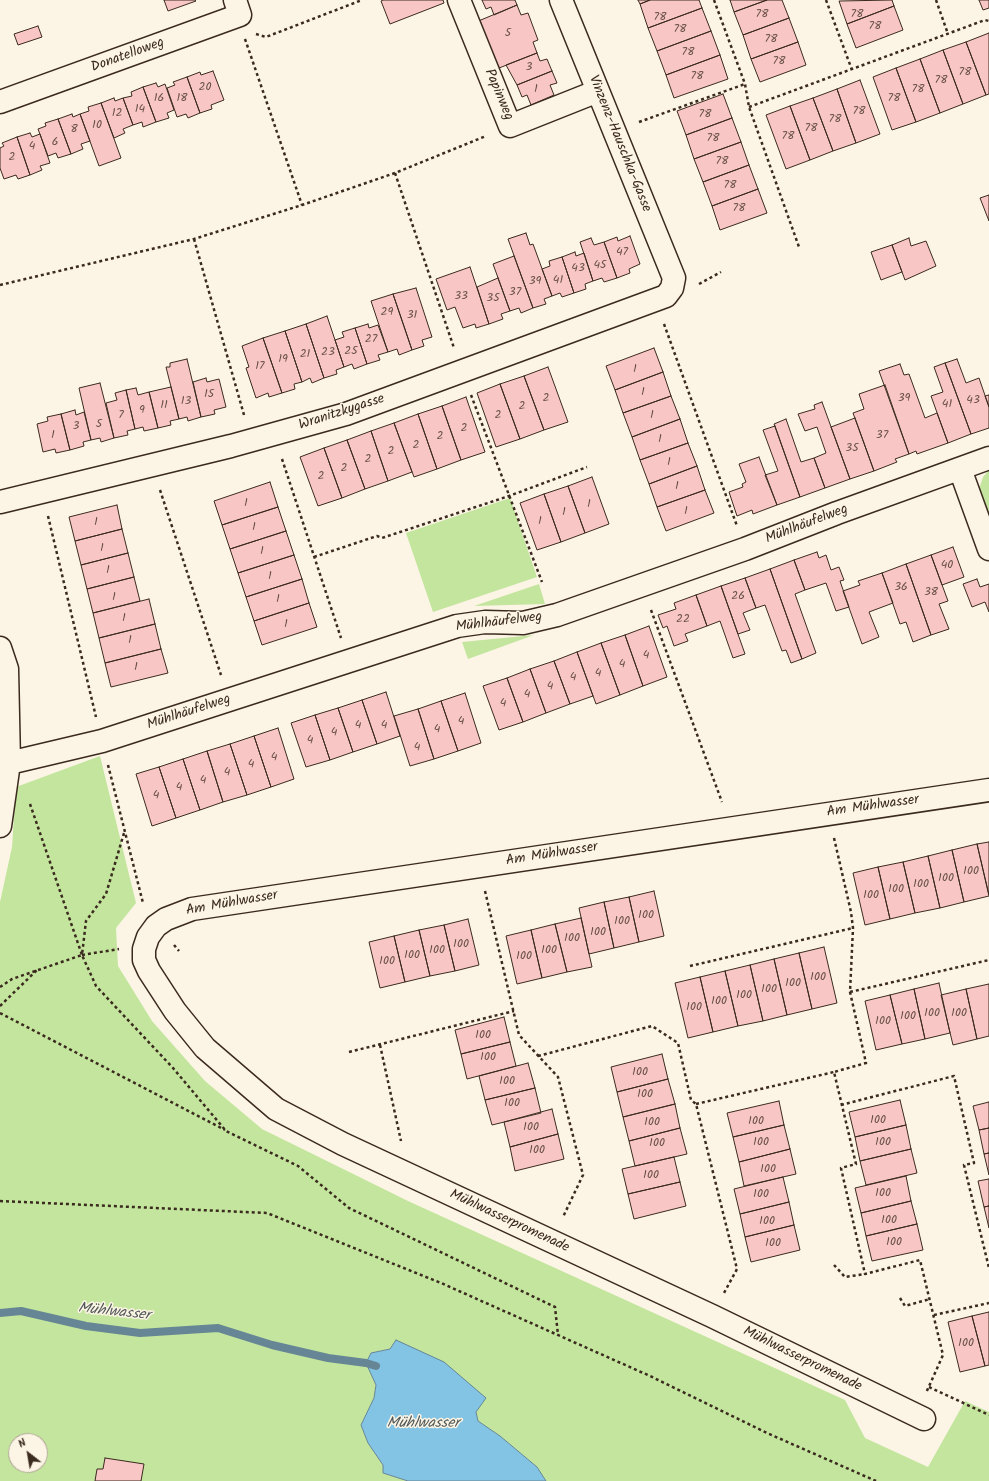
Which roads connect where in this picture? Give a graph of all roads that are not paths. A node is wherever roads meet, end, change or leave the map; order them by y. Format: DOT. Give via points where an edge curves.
graph roads {
  1 [pos="459,0"];
  2 [pos="561,0"];
  3 [pos="239,15"];
  4 [pos="598,91"];
  5 [pos="0,102"];
  6 [pos="664,294"];
  7 [pos="989,458"];
  8 [pos="960,468"];
  9 [pos="0,502"];
  10 [pos="989,549"];
  11 [pos="0,648"];
  12 [pos="9,763"];
  13 [pos="989,790"];
  14 [pos="0,826"];
  15 [pos="144,960"];
  16 [pos="918,1417"];
  1 -- 4 [label="street, Papinweg" via="510,126"];
  2 -- 4 [label="street, Vinzenz-Hauschka-Gasse"];
  3 -- 5 [label="street, Donatelloweg"];
  4 -- 6 [label="street, Vinzenz-Hauschka-Gasse" via="674,278"];
  6 -- 9 [label="street, Wranitzkygasse" via="346,414 274,435"];
  7 -- 8 [label="street, Mühlhäufelweg"];
  8 -- 10 [label="street"];
  8 -- 12 [label="street, Mühlhäufelweg" via="745,550 557,615 523,623 485,622 457,626 102,742"];
  11 -- 12 [label="street" via="7,669"];
  12 -- 14 [label="street"];
  13 -- 15 [label="street, Am Mühlwasser" via="192,908 156,926 148,937"];
  15 -- 16 [label="street, Mühlwasserpromenade" via="148,971 175,1011 205,1048 276,1109 343,1144 712,1316"];
}
